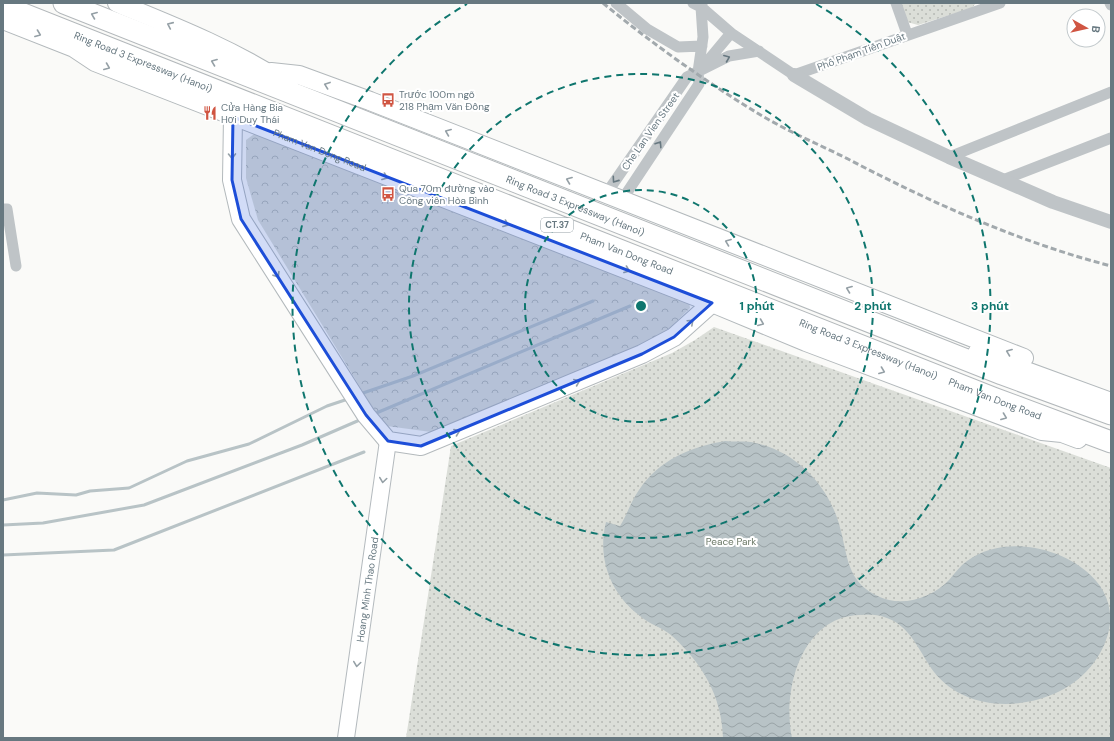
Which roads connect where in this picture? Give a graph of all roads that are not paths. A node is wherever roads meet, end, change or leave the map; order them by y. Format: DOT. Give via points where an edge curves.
graph roads {
  1 [pos="64,3"];
  2 [pos="117,3"];
  3 [pos="616,3"];
  4 [pos="896,3"];
  5 [pos="1000,3"];
  6 [pos="699,4"];
  7 [pos="3,6"];
  8 [pos="984,6"];
  9 [pos="3,20"];
  10 [pos="731,33"];
  11 [pos="907,34"];
  12 [pos="702,46"];
  13 [pos="74,48"];
  14 [pos="759,51"];
  15 [pos="268,72"];
  16 [pos="698,72"];
  17 [pos="794,75"];
  18 [pos="1111,92"];
  19 [pos="232,117"];
  20 [pos="1111,138"];
  21 [pos="949,157"];
  22 [pos="1004,180"];
  23 [pos="614,197"];
  24 [pos="3,209"];
  25 [pos="1111,222"];
  26 [pos="16,266"];
  27 [pos="712,303"];
  28 [pos="1111,392"];
  29 [pos="1111,402"];
  30 [pos="1111,414"];
  31 [pos="1062,433"];
  32 [pos="388,441"];
  33 [pos="1111,442"];
  34 [pos="1111,452"];
  35 [pos="346,738"];
  30 -- 1 [label="highway, Ring Road 3 Expressway (Hanoi) / CT.37, one-way" via="1002,374"];
  15 -- 2 [label="main road, one-way" via="168,24"];
  3 -- 12 [label="street" via="647,29 678,47"];
  4 -- 11 [label="street"];
  5 -- 8 [label="street, Phố Phạm Tiến Duật"];
  6 -- 10 [label="street"];
  6 -- 12 [label="street"];
  7 -- 33 [label="highway, Ring Road 3 Expressway (Hanoi) / CT.37" via="993,398"];
  8 -- 11 [label="street, Phố Phạm Tiến Duật"];
  9 -- 13 [label="main road, Pham Van Dong Road, one-way"];
  10 -- 14 [label="street"];
  10 -- 16 [label="street, Che Lan Vien Street"];
  11 -- 17 [label="street, Phố Phạm Tiến Duật"];
  12 -- 16 [label="street"];
  13 -- 19 [label="main road, Pham Van Dong Road, one-way" via="95,62"];
  13 -- 31 [label="main road, Pham Van Dong Road" via="98,50 438,180 1046,420"];
  16 -- 14 [label="street, one-way" via="730,56"];
  14 -- 17 [label="street"];
  23 -- 15 [label="main road, one-way" via="299,75"];
  15 -- 29 [label="main road" via="294,89 824,298"];
  16 -- 23 [label="street, Che Lan Vien Street, one-way" via="687,77"];
  23 -- 16 [label="street, Che Lan Vien Street, one-way" via="699,84"];
  17 -- 21 [label="street" via="868,119"];
  18 -- 21 [label="street"];
  19 -- 27 [label="main road, Pham Van Dong Road, one-way"];
  19 -- 32 [label="main road, one-way" via="232,180 241,219 366,415"];
  20 -- 22 [label="street"];
  21 -- 22 [label="street"];
  22 -- 25 [label="street" via="1053,202"];
  28 -- 23 [label="main road, one-way"];
  24 -- 26 [label="street" via="7,209"];
  27 -- 31 [label="main road, Pham Van Dong Road, one-way" via="806,342 1042,432"];
  32 -- 27 [label="main road, one-way" via="421,446 642,354 674,337"];
  31 -- 34 [label="main road, Pham Van Dong Road"];
  32 -- 35 [label="main road, Hoang Minh Thao Road, one-way"];
}
